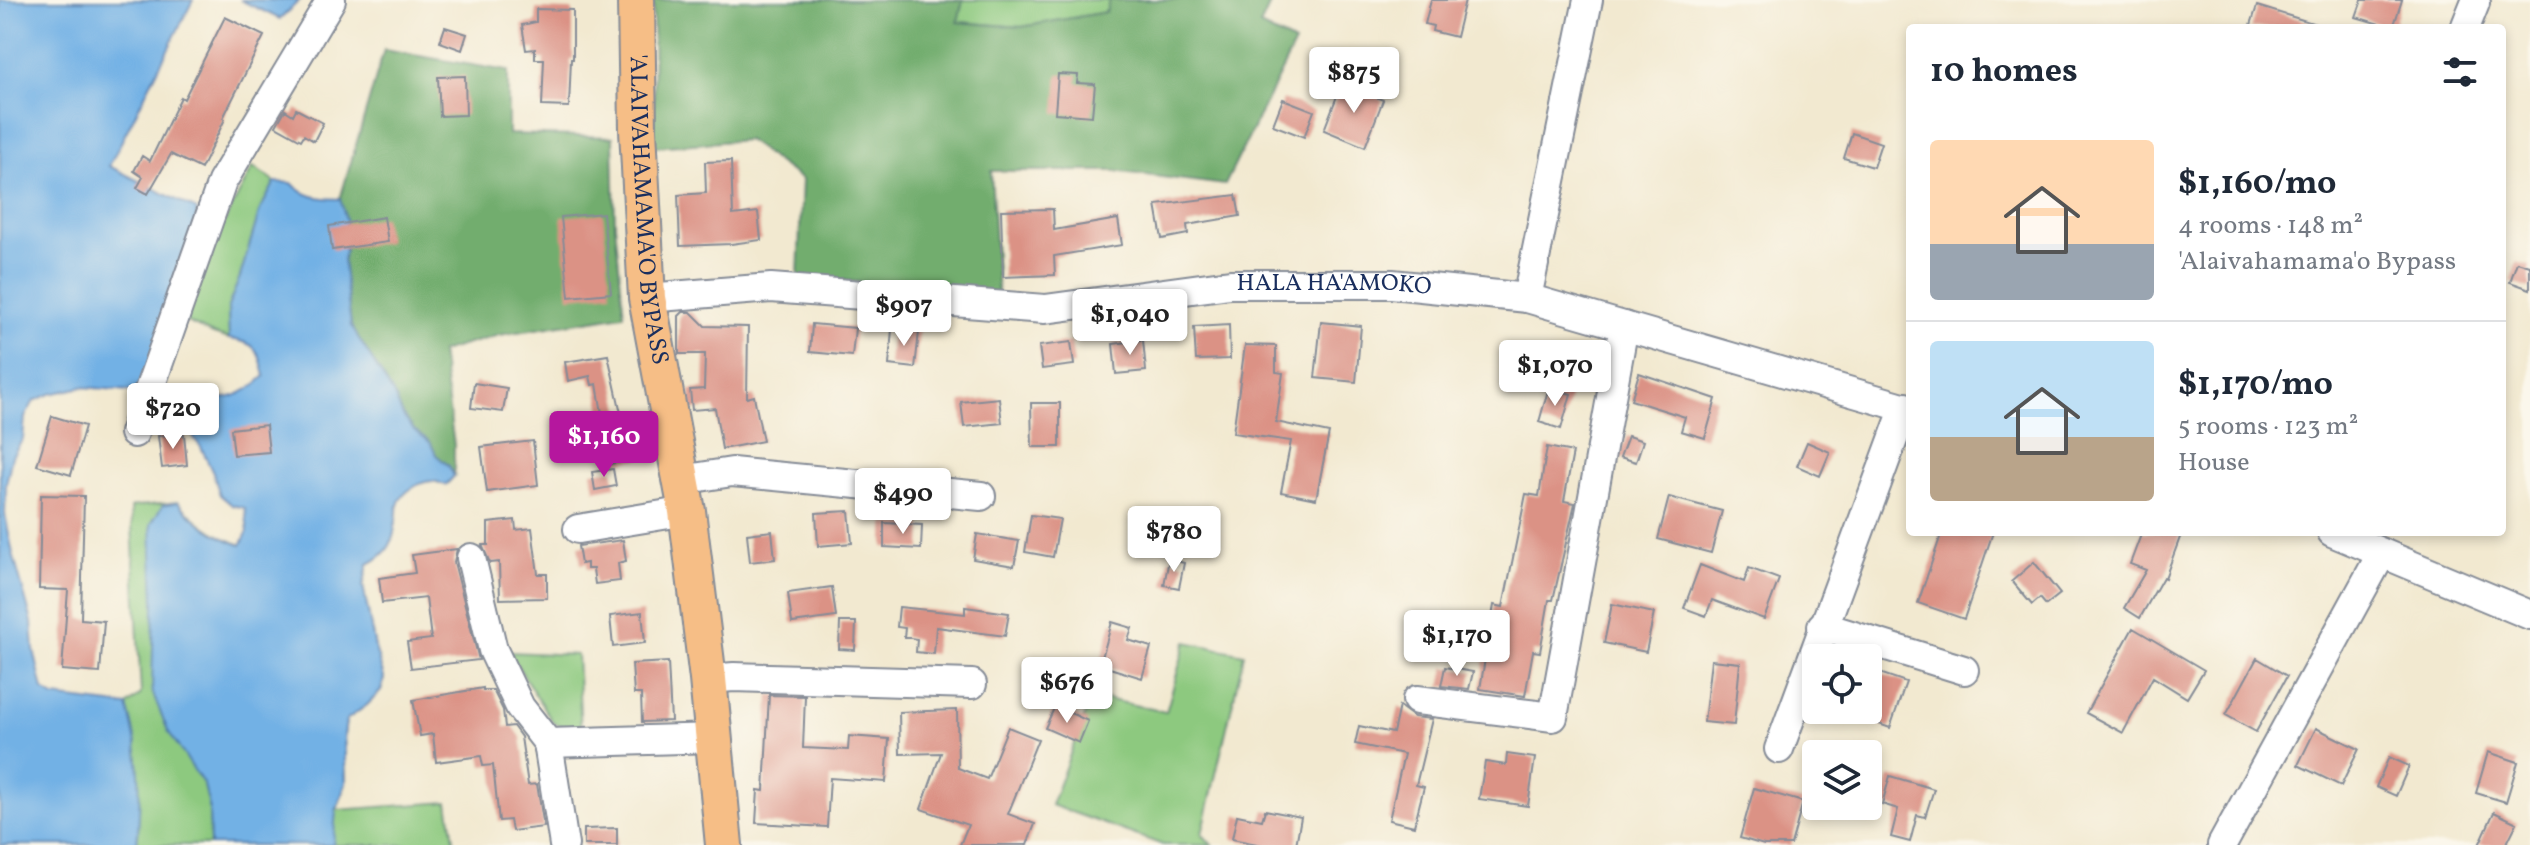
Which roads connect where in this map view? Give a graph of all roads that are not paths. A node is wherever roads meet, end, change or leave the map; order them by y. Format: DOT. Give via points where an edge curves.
graph roads {
  1 [pos="331,0"];
  2 [pos="636,0"];
  3 [pos="1588,0"];
  4 [pos="647,298"];
  5 [pos="1527,298"];
  6 [pos="1624,326"];
  7 [pos="1906,408"];
  8 [pos="1906,411"];
  9 [pos="134,433"];
  10 [pos="684,496"];
  11 [pos="981,496"];
  12 [pos="578,529"];
  13 [pos="2342,536"];
  14 [pos="2382,553"];
  15 [pos="471,558"];
  16 [pos="2530,615"];
  17 [pos="1822,626"];
  18 [pos="1964,670"];
  19 [pos="708,679"];
  20 [pos="972,684"];
  21 [pos="1417,700"];
  22 [pos="715,738"];
  23 [pos="548,743"];
  24 [pos="1779,749"];
  25 [pos="564,845"];
  26 [pos="724,845"];
  27 [pos="2222,845"];
  1 -- 9 [label="street" via="222,182"];
  2 -- 4 [label="main road, 'ALAIVAHAMAMA'O BYPASS"];
  3 -- 5 [label="street"];
  4 -- 5 [label="street, HALA HA'AMOKO" via="771,288 1045,309 1230,284 1392,284"];
  4 -- 10 [label="main road, 'ALAIVAHAMAMA'O BYPASS"];
  5 -- 6 [label="street, HALA HA'AMOKO"];
  6 -- 7 [label="street, HALA HA'AMOKO"];
  6 -- 21 [label="street" via="1553,717"];
  8 -- 17 [label="street"];
  10 -- 11 [label="street" via="732,472"];
  10 -- 12 [label="street"];
  10 -- 19 [label="main road, 'ALAIVAHAMAMA'O BYPASS"];
  13 -- 14 [label="street"];
  14 -- 16 [label="street"];
  14 -- 27 [label="street"];
  15 -- 23 [label="street" via="493,650 520,707"];
  17 -- 18 [label="street"];
  17 -- 24 [label="street"];
  19 -- 20 [label="street"];
  19 -- 22 [label="main road, 'ALAIVAHAMAMA'O BYPASS"];
  22 -- 23 [label="street"];
  22 -- 26 [label="main road, 'ALAIVAHAMAMA'O BYPASS"];
  23 -- 25 [label="street"];
}
